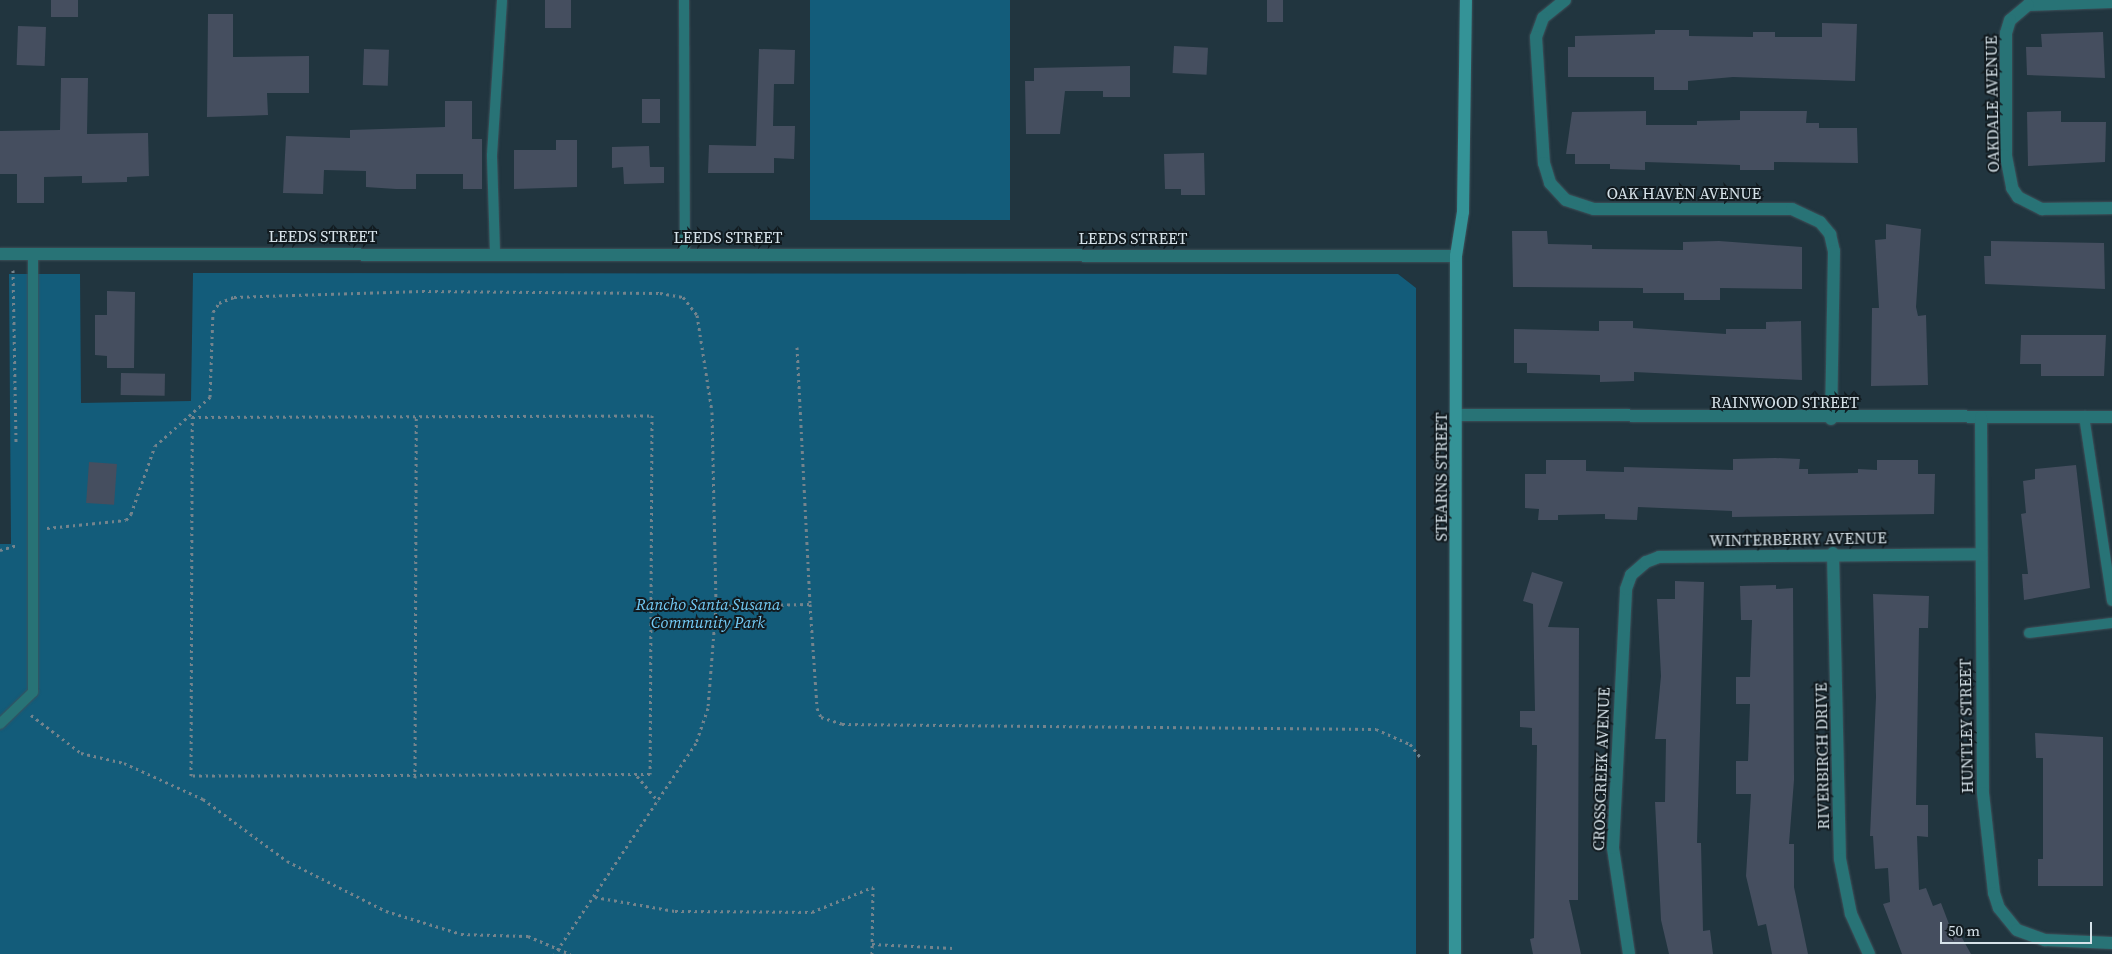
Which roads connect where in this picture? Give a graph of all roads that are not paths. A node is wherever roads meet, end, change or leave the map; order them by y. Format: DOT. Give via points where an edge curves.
graph roads {
  1 [pos="502,0"];
  2 [pos="684,0"];
  3 [pos="1466,0"];
  4 [pos="1565,0"];
  5 [pos="2112,2"];
  6 [pos="2112,208"];
  7 [pos="495,252"];
  8 [pos="685,253"];
  9 [pos="6,254"];
  10 [pos="34,254"];
  11 [pos="1456,256"];
  12 [pos="1457,415"];
  13 [pos="2084,416"];
  14 [pos="1981,417"];
  15 [pos="2112,417"];
  16 [pos="1831,419"];
  17 [pos="1833,553"];
  18 [pos="1981,554"];
  19 [pos="1628,584"];
  20 [pos="2112,601"];
  21 [pos="2112,623"];
  22 [pos="2029,633"];
  23 [pos="0,724"];
  24 [pos="2112,944"];
  25 [pos="1455,954"];
  26 [pos="1629,954"];
  27 [pos="1869,954"];
  1 -- 7 [label="lane" via="492,155"];
  2 -- 8 [label="lane"];
  3 -- 11 [label="main road, STEARNS STREET" via="1463,212"];
  4 -- 16 [label="street, OAK HAVEN AVENUE" via="1543,18 1536,37 1544,164 1550,183 1566,200 1594,209 1792,209 1820,222 1830,234 1834,251"];
  5 -- 6 [label="street, OAKDALE AVENUE" via="2028,5 2010,20 2006,33 2006,156 2012,188 2018,197 2042,208"];
  7 -- 8 [label="street, LEEDS STREET"];
  7 -- 10 [label="street, LEEDS STREET"];
  8 -- 11 [label="street, LEEDS STREET"];
  9 -- 10 [label="street, LEEDS STREET"];
  10 -- 23 [label="lane" via="33,692"];
  11 -- 12 [label="main road, STEARNS STREET"];
  12 -- 16 [label="street, RAINWOOD STREET"];
  12 -- 25 [label="main road, STEARNS STREET"];
  13 -- 14 [label="street, RAINWOOD STREET"];
  13 -- 15 [label="street, RAINWOOD STREET"];
  13 -- 20 [label="lane"];
  14 -- 16 [label="street, RAINWOOD STREET"];
  14 -- 18 [label="street, HUNTLEY STREET"];
  17 -- 18 [label="street, WINTERBERRY AVENUE"];
  17 -- 19 [label="street, WINTERBERRY AVENUE" via="1659,558 1638,568"];
  17 -- 27 [label="street, RIVERBIRCH DRIVE" via="1840,859 1850,914"];
  18 -- 24 [label="street, HUNTLEY STREET" via="1983,793 1999,908 2017,930 2045,940"];
  19 -- 26 [label="street, CROSSCREEK AVENUE" via="1613,848"];
  21 -- 22 [label="lane"];
}
